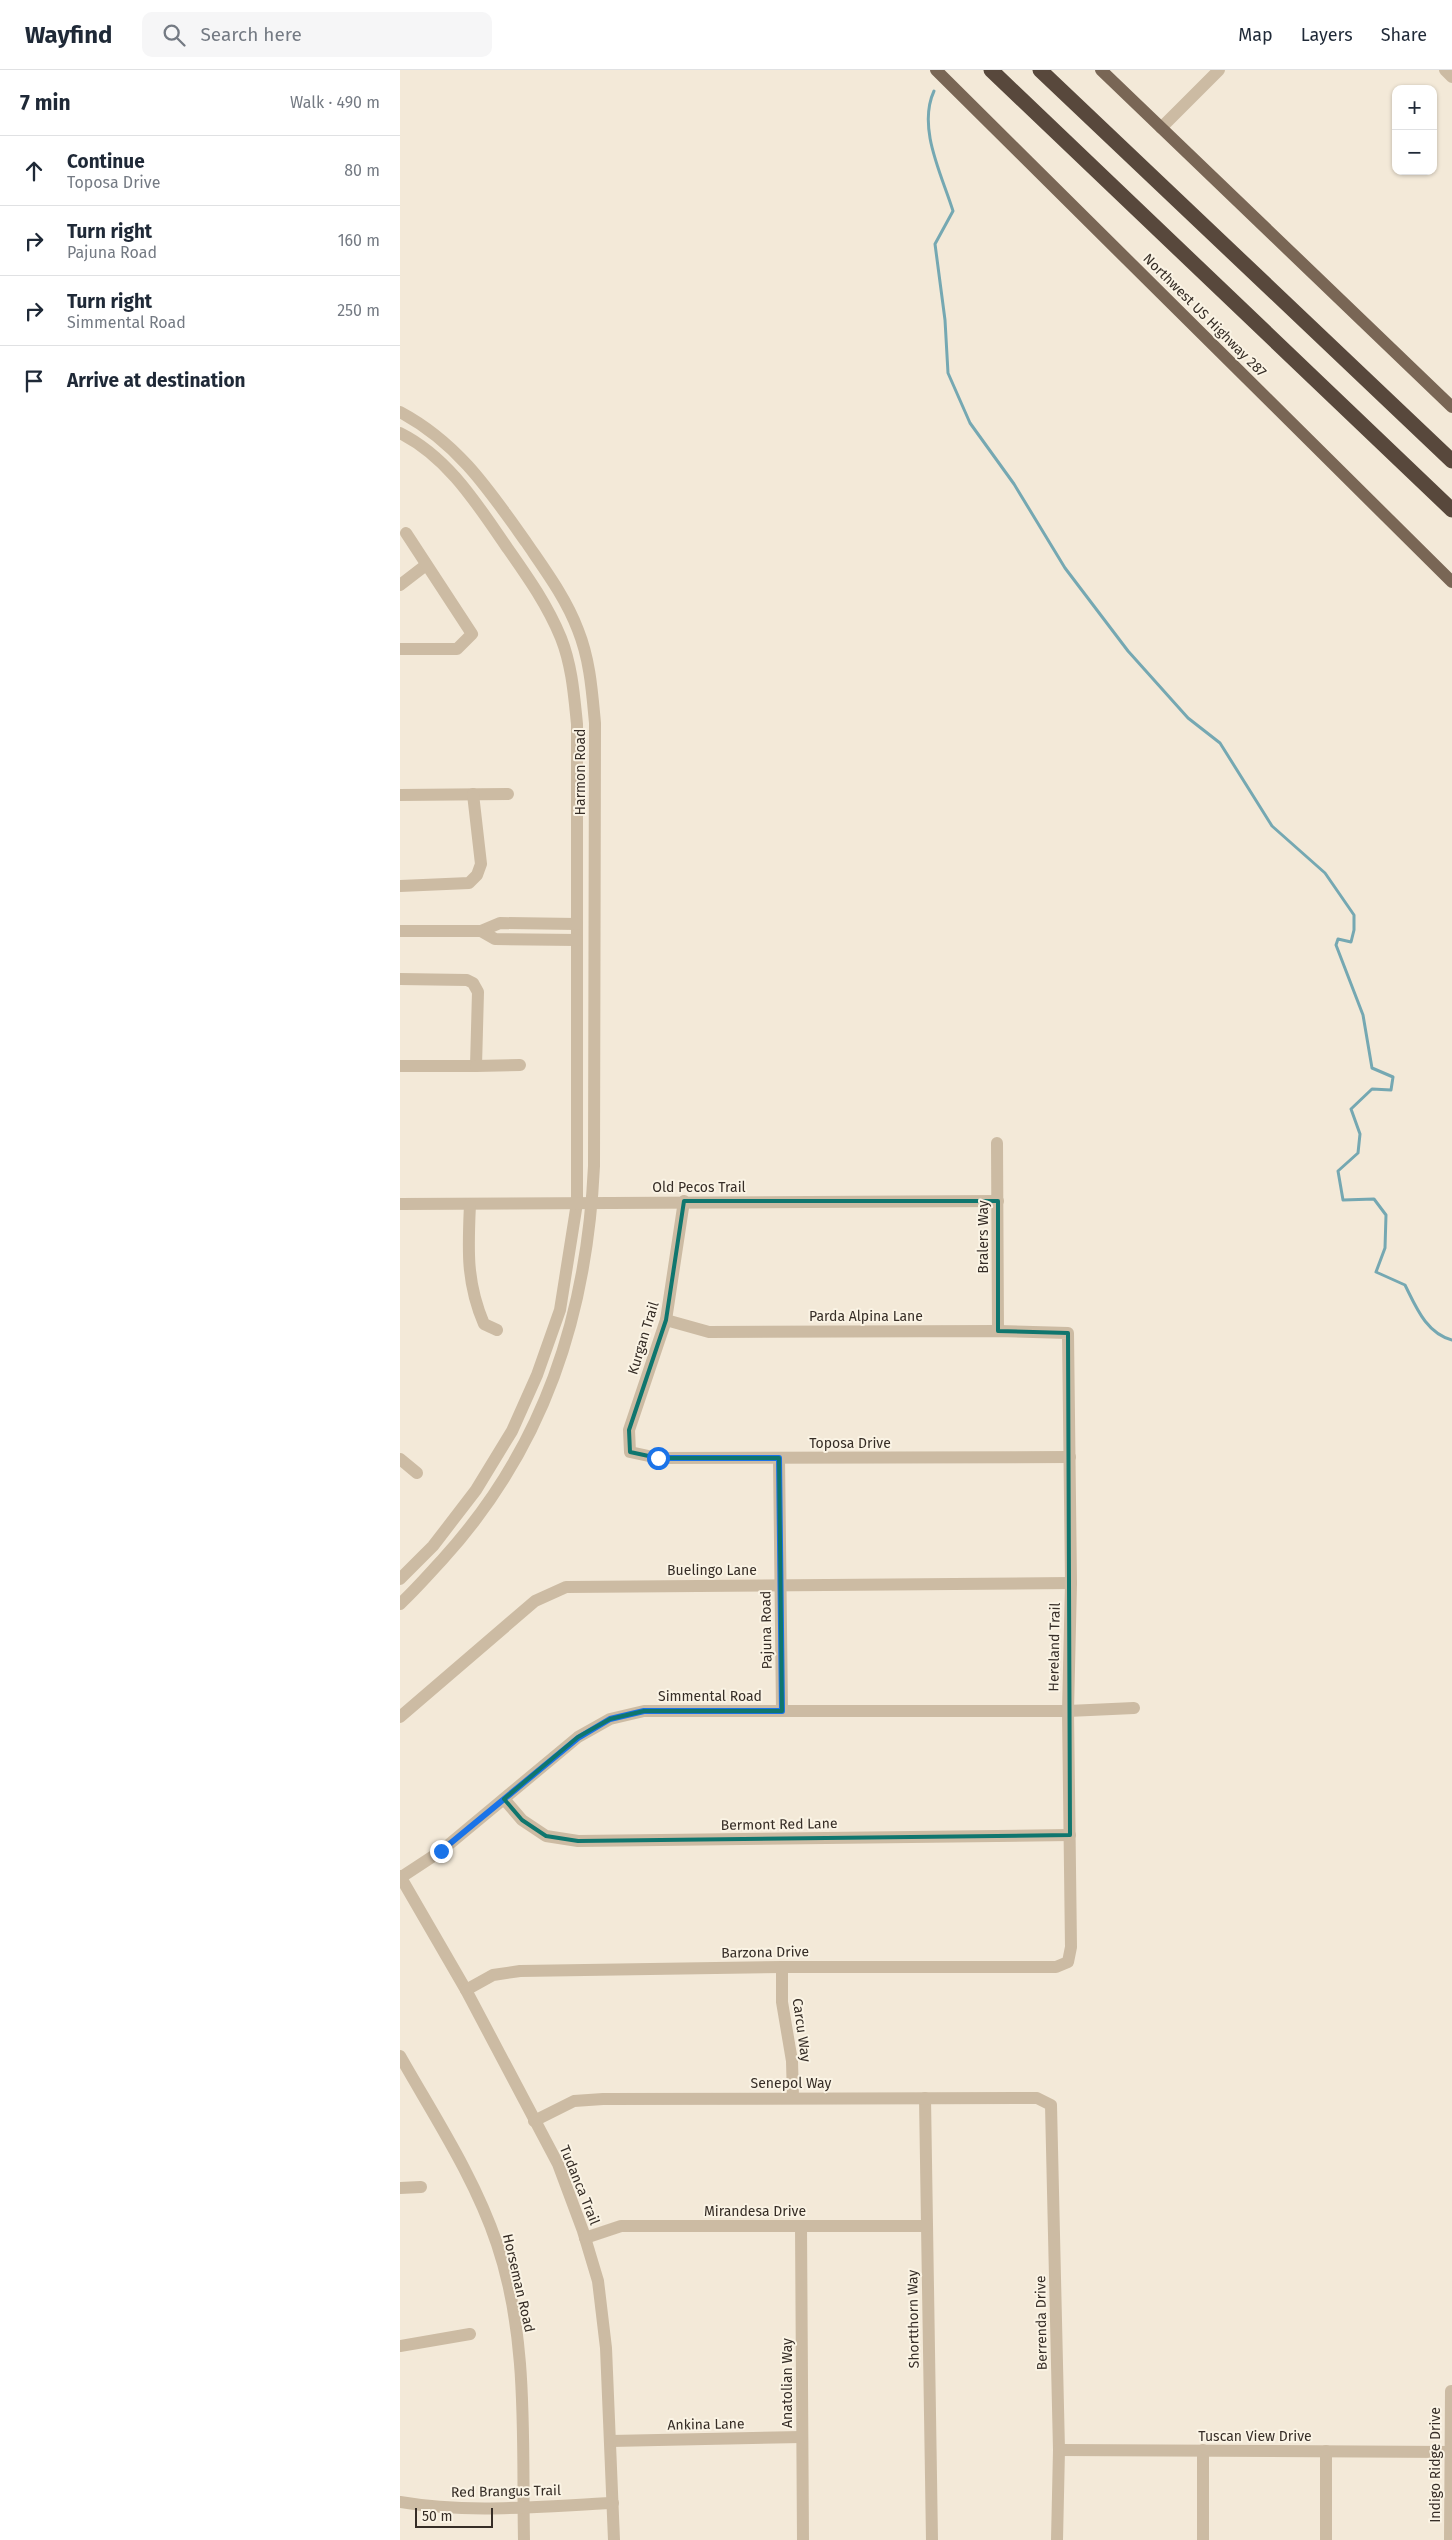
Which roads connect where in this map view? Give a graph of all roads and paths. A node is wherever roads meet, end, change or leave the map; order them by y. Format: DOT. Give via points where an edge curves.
graph roads {
  1 [pos="936,70"];
  2 [pos="991,70"];
  3 [pos="1040,70"];
  4 [pos="1102,70"];
  5 [pos="1219,70"];
  6 [pos="1445,70"];
  7 [pos="1452,76"];
  8 [pos="1161,128"];
  9 [pos="1452,407"];
  10 [pos="400,412"];
  11 [pos="400,433"];
  12 [pos="1452,461"];
  13 [pos="1452,510"];
  14 [pos="406,533"];
  15 [pos="426,565"];
  16 [pos="1452,582"];
  17 [pos="400,585"];
  18 [pos="400,649"];
  19 [pos="473,794"];
  20 [pos="508,794"];
  21 [pos="400,795"];
  22 [pos="400,886"];
  23 [pos="577,924"];
  24 [pos="400,931"];
  25 [pos="482,931"];
  26 [pos="577,940"];
  27 [pos="400,979"];
  28 [pos="520,1065"];
  29 [pos="400,1066"];
  30 [pos="476,1066"];
  31 [pos="997,1143"];
  32 [pos="684,1201"];
  33 [pos="998,1201"];
  34 [pos="592,1202"];
  35 [pos="577,1203"];
  36 [pos="400,1204"];
  37 [pos="470,1204"];
  38 [pos="666,1320"];
  39 [pos="497,1330"];
  40 [pos="998,1331"];
  41 [pos="1068,1333"];
  42 [pos="630,1452"];
  43 [pos="1070,1457"];
  44 [pos="779,1458"];
  45 [pos="400,1459"];
  46 [pos="416,1473"];
  47 [pos="400,1579"];
  48 [pos="1071,1583"];
  49 [pos="781,1585"];
  50 [pos="400,1604"];
  51 [pos="1134,1708"];
  52 [pos="782,1711"];
  53 [pos="1068,1711"];
  54 [pos="400,1717"];
  55 [pos="504,1799"];
  56 [pos="1070,1836"];
  57 [pos="400,1878"];
  58 [pos="1068,1962"];
  59 [pos="782,1967"];
  60 [pos="466,1990"];
  61 [pos="400,2056"];
  62 [pos="793,2098"];
  63 [pos="925,2098"];
  64 [pos="1051,2105"];
  65 [pos="534,2121"];
  66 [pos="421,2187"];
  67 [pos="400,2188"];
  68 [pos="800,2226"];
  69 [pos="927,2226"];
  70 [pos="585,2238"];
  71 [pos="470,2334"];
  72 [pos="400,2346"];
  73 [pos="1451,2391"];
  74 [pos="802,2437"];
  75 [pos="611,2441"];
  76 [pos="1059,2450"];
  77 [pos="1203,2450"];
  78 [pos="1326,2451"];
  79 [pos="1450,2452"];
  80 [pos="400,2502"];
  81 [pos="613,2503"];
  82 [pos="524,2507"];
  83 [pos="524,2540"];
  84 [pos="614,2540"];
  85 [pos="803,2540"];
  86 [pos="932,2540"];
  87 [pos="1057,2540"];
  88 [pos="1203,2540"];
  89 [pos="1326,2540"];
  90 [pos="1450,2540"];
  1 -- 16 [label="main road, Northwest US Highway 287"];
  2 -- 13 [label="highway"];
  3 -- 12 [label="highway"];
  4 -- 8 [label="main road"];
  5 -- 8 [label="street"];
  6 -- 7 [label="street"];
  8 -- 9 [label="main road"];
  10 -- 34 [label="street, Harmon Road" via="423,424 454,450 488,488 555,584 578,629 589,668 595,723"];
  11 -- 23 [label="street, Harmon Road" via="436,458 464,486 546,605 562,640 573,682 577,724"];
  14 -- 15 [label="street"];
  15 -- 17 [label="street"];
  15 -- 18 [label="street" via="472,634 457,649"];
  19 -- 20 [label="street"];
  19 -- 21 [label="street"];
  19 -- 22 [label="street" via="481,864 477,874 468,883"];
  23 -- 25 [label="street" via="500,923"];
  23 -- 26 [label="street, Harmon Road"];
  24 -- 25 [label="street"];
  25 -- 26 [label="street" via="495,939"];
  26 -- 35 [label="street, Harmon Road"];
  27 -- 30 [label="street" via="467,980 473,983 478,992"];
  28 -- 30 [label="street"];
  29 -- 30 [label="street"];
  31 -- 33 [label="street, Bralers Way"];
  32 -- 33 [label="street, Old Pecos Trail"];
  32 -- 34 [label="street, Old Pecos Trail"];
  32 -- 38 [label="street, Kurgan Trail"];
  33 -- 40 [label="street, Bralers Way"];
  34 -- 35 [label="street, Old Pecos Trail"];
  34 -- 50 [label="street, Harmon Road" via="572,1322 556,1376 526,1442 466,1533"];
  35 -- 37 [label="street, Old Pecos Trail"];
  35 -- 47 [label="street, Harmon Road" via="560,1310 537,1375 512,1431 476,1490 432,1546"];
  36 -- 37 [label="street, Old Pecos Trail"];
  37 -- 39 [label="street" via="468,1250 474,1300 484,1324"];
  38 -- 40 [label="street, Parda Alpina Lane" via="709,1332"];
  38 -- 42 [label="street, Kurgan Trail" via="629,1430"];
  40 -- 41 [label="street, Parda Alpina Lane"];
  41 -- 43 [label="street, Hereland Trail"];
  42 -- 44 [label="street, Toposa Drive" via="658,1458"];
  43 -- 44 [label="street, Toposa Drive"];
  43 -- 48 [label="street, Hereland Trail"];
  44 -- 49 [label="street, Pajuna Road"];
  45 -- 46 [label="street"];
  48 -- 49 [label="street, Buelingo Lane"];
  48 -- 53 [label="street, Hereland Trail"];
  49 -- 52 [label="street, Pajuna Road"];
  49 -- 54 [label="street, Buelingo Lane" via="566,1587 535,1601"];
  51 -- 53 [label="street, Simmental Road"];
  52 -- 53 [label="street, Simmental Road"];
  52 -- 55 [label="street, Simmental Road" via="644,1711 610,1719 578,1738"];
  53 -- 56 [label="street, Hereland Trail"];
  55 -- 56 [label="street, Bermont Red Lane" via="522,1820 546,1836 578,1841"];
  55 -- 57 [label="street, Simmental Road" via="441,1851"];
  56 -- 58 [label="street, Hereland Trail" via="1071,1947"];
  57 -- 60 [label="street, Tudanca Trail"];
  58 -- 59 [label="street, Barzona Drive" via="1056,1967"];
  59 -- 60 [label="street, Barzona Drive" via="520,1971 492,1975"];
  59 -- 62 [label="street, Carcu Way" via="782,2002 792,2061"];
  60 -- 65 [label="street, Tudanca Trail"];
  61 -- 82 [label="street, Horseman Road" via="470,2183 498,2244 512,2303 519,2361"];
  62 -- 63 [label="street, Senepol Way"];
  62 -- 65 [label="street, Senepol Way" via="574,2102"];
  63 -- 64 [label="street, Senepol Way" via="1037,2098"];
  63 -- 69 [label="street, Shortthorn Way"];
  64 -- 76 [label="street, Berrenda Drive"];
  65 -- 70 [label="street, Tudanca Trail" via="558,2164"];
  66 -- 67 [label="street"];
  68 -- 69 [label="street, Mirandesa Drive"];
  68 -- 70 [label="street, Mirandesa Drive" via="620,2226"];
  68 -- 74 [label="street, Anatolian Way"];
  69 -- 86 [label="street, Shortthorn Way"];
  70 -- 75 [label="street, Tudanca Trail" via="599,2291"];
  71 -- 72 [label="street"];
  73 -- 79 [label="street, Indigo Ridge Drive"];
  74 -- 75 [label="street, Ankina Lane"];
  74 -- 85 [label="street, Anatolian Way"];
  75 -- 81 [label="street, Tudanca Trail"];
  76 -- 77 [label="street, Tuscan View Drive"];
  76 -- 87 [label="street, Berrenda Drive"];
  77 -- 78 [label="street, Tuscan View Drive"];
  77 -- 88 [label="street"];
  78 -- 79 [label="street, Tuscan View Drive"];
  78 -- 89 [label="street"];
  79 -- 90 [label="street, Indigo Ridge Drive"];
  80 -- 82 [label="street, Red Brangus Trail" via="427,2507"];
  81 -- 82 [label="street, Red Brangus Trail"];
  81 -- 84 [label="street, Tudanca Trail"];
  82 -- 83 [label="street, Horseman Road"];
}
